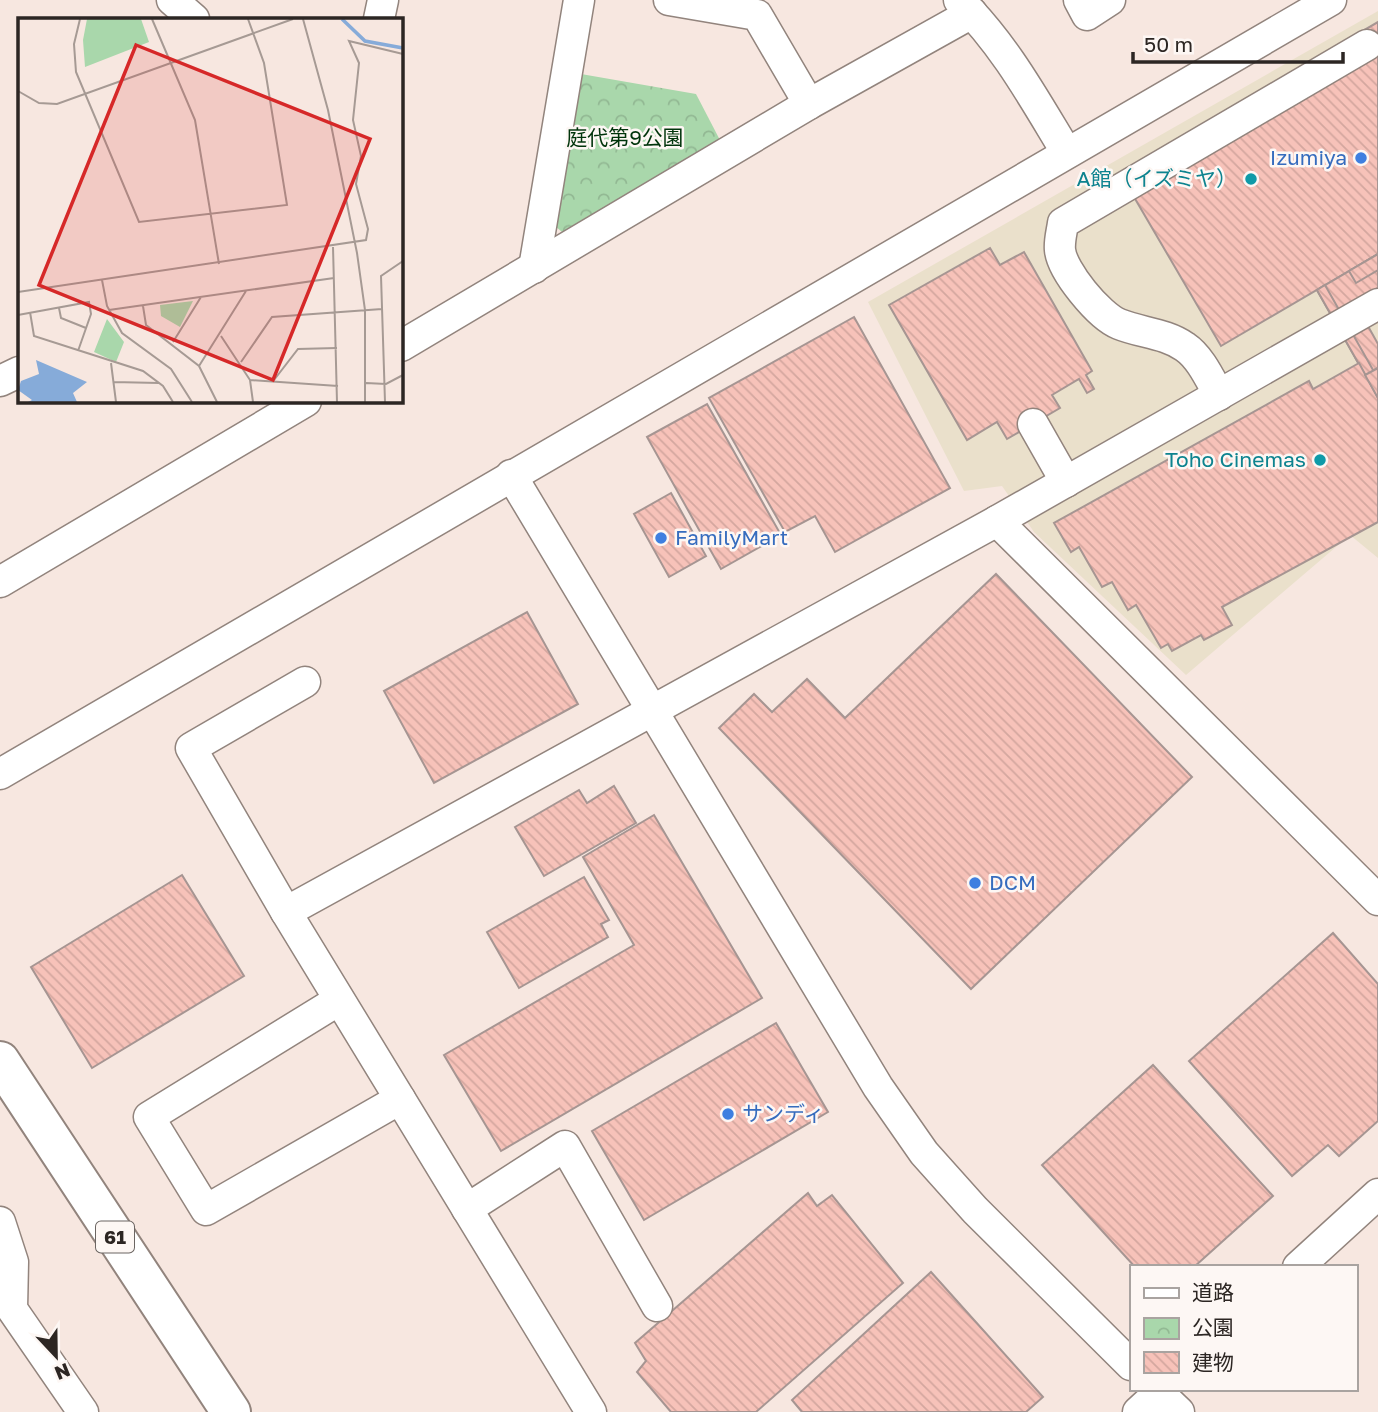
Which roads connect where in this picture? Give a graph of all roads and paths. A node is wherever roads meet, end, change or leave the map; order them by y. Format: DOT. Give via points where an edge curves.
graph roads {
  1 [pos="172,0"];
  2 [pos="383,0"];
  3 [pos="579,0"];
  4 [pos="669,0"];
  5 [pos="1079,0"];
  6 [pos="1110,0"];
  7 [pos="1331,0"];
  8 [pos="965,7"];
  9 [pos="193,18"];
  10 [pos="379,18"];
  11 [pos="1367,45"];
  12 [pos="808,104"];
  13 [pos="1067,153"];
  14 [pos="534,268"];
  15 [pos="1378,304"];
  16 [pos="402,345"];
  17 [pos="18,372"];
  18 [pos="0,381"];
  19 [pos="1219,395"];
  20 [pos="304,402"];
  21 [pos="1033,424"];
  22 [pos="511,475"];
  23 [pos="1066,482"];
  24 [pos="997,521"];
  25 [pos="0,582"];
  26 [pos="305,682"];
  27 [pos="654,711"];
  28 [pos="0,774"];
  29 [pos="1378,900"];
  30 [pos="286,912"];
  31 [pos="340,1000"];
  32 [pos="0,1061"];
  33 [pos="400,1099"];
  34 [pos="1378,1194"];
  35 [pos="467,1209"];
  36 [pos="0,1222"];
  37 [pos="1300,1265"];
  38 [pos="657,1306"];
  39 [pos="1130,1364"];
  40 [pos="83,1412"];
  41 [pos="231,1412"];
  42 [pos="591,1412"];
  1 -- 9 [label="street"];
  2 -- 10 [label="street"];
  3 -- 14 [label="street"];
  4 -- 12 [label="street" via="757,16"];
  5 -- 6 [label="street" via="1087,15"];
  7 -- 13 [label="street"];
  8 -- 12 [label="street"];
  8 -- 13 [label="street" via="1014,65"];
  11 -- 19 [label="street" via="1158,173 1063,223 1060,251 1096,309 1117,323 1187,348"];
  12 -- 14 [label="street"];
  13 -- 22 [label="street"];
  14 -- 16 [label="street"];
  15 -- 19 [label="street"];
  17 -- 18 [label="street"];
  19 -- 23 [label="street"];
  20 -- 25 [label="street"];
  21 -- 23 [label="street"];
  22 -- 27 [label="street"];
  22 -- 28 [label="street"];
  23 -- 24 [label="street"];
  24 -- 27 [label="street"];
  24 -- 29 [label="street"];
  26 -- 30 [label="street" via="191,748"];
  27 -- 30 [label="street"];
  27 -- 39 [label="street" via="877,1087 924,1153"];
  30 -- 31 [label="street"];
  31 -- 33 [label="street"];
  31 -- 33 [label="street" via="149,1118 206,1210"];
  32 -- 41 [label="main road, 61"];
  33 -- 35 [label="street"];
  34 -- 37 [label="street"];
  35 -- 38 [label="street" via="565,1146"];
  35 -- 42 [label="street"];
  36 -- 40 [label="street" via="13,1262 12,1309"];
}
